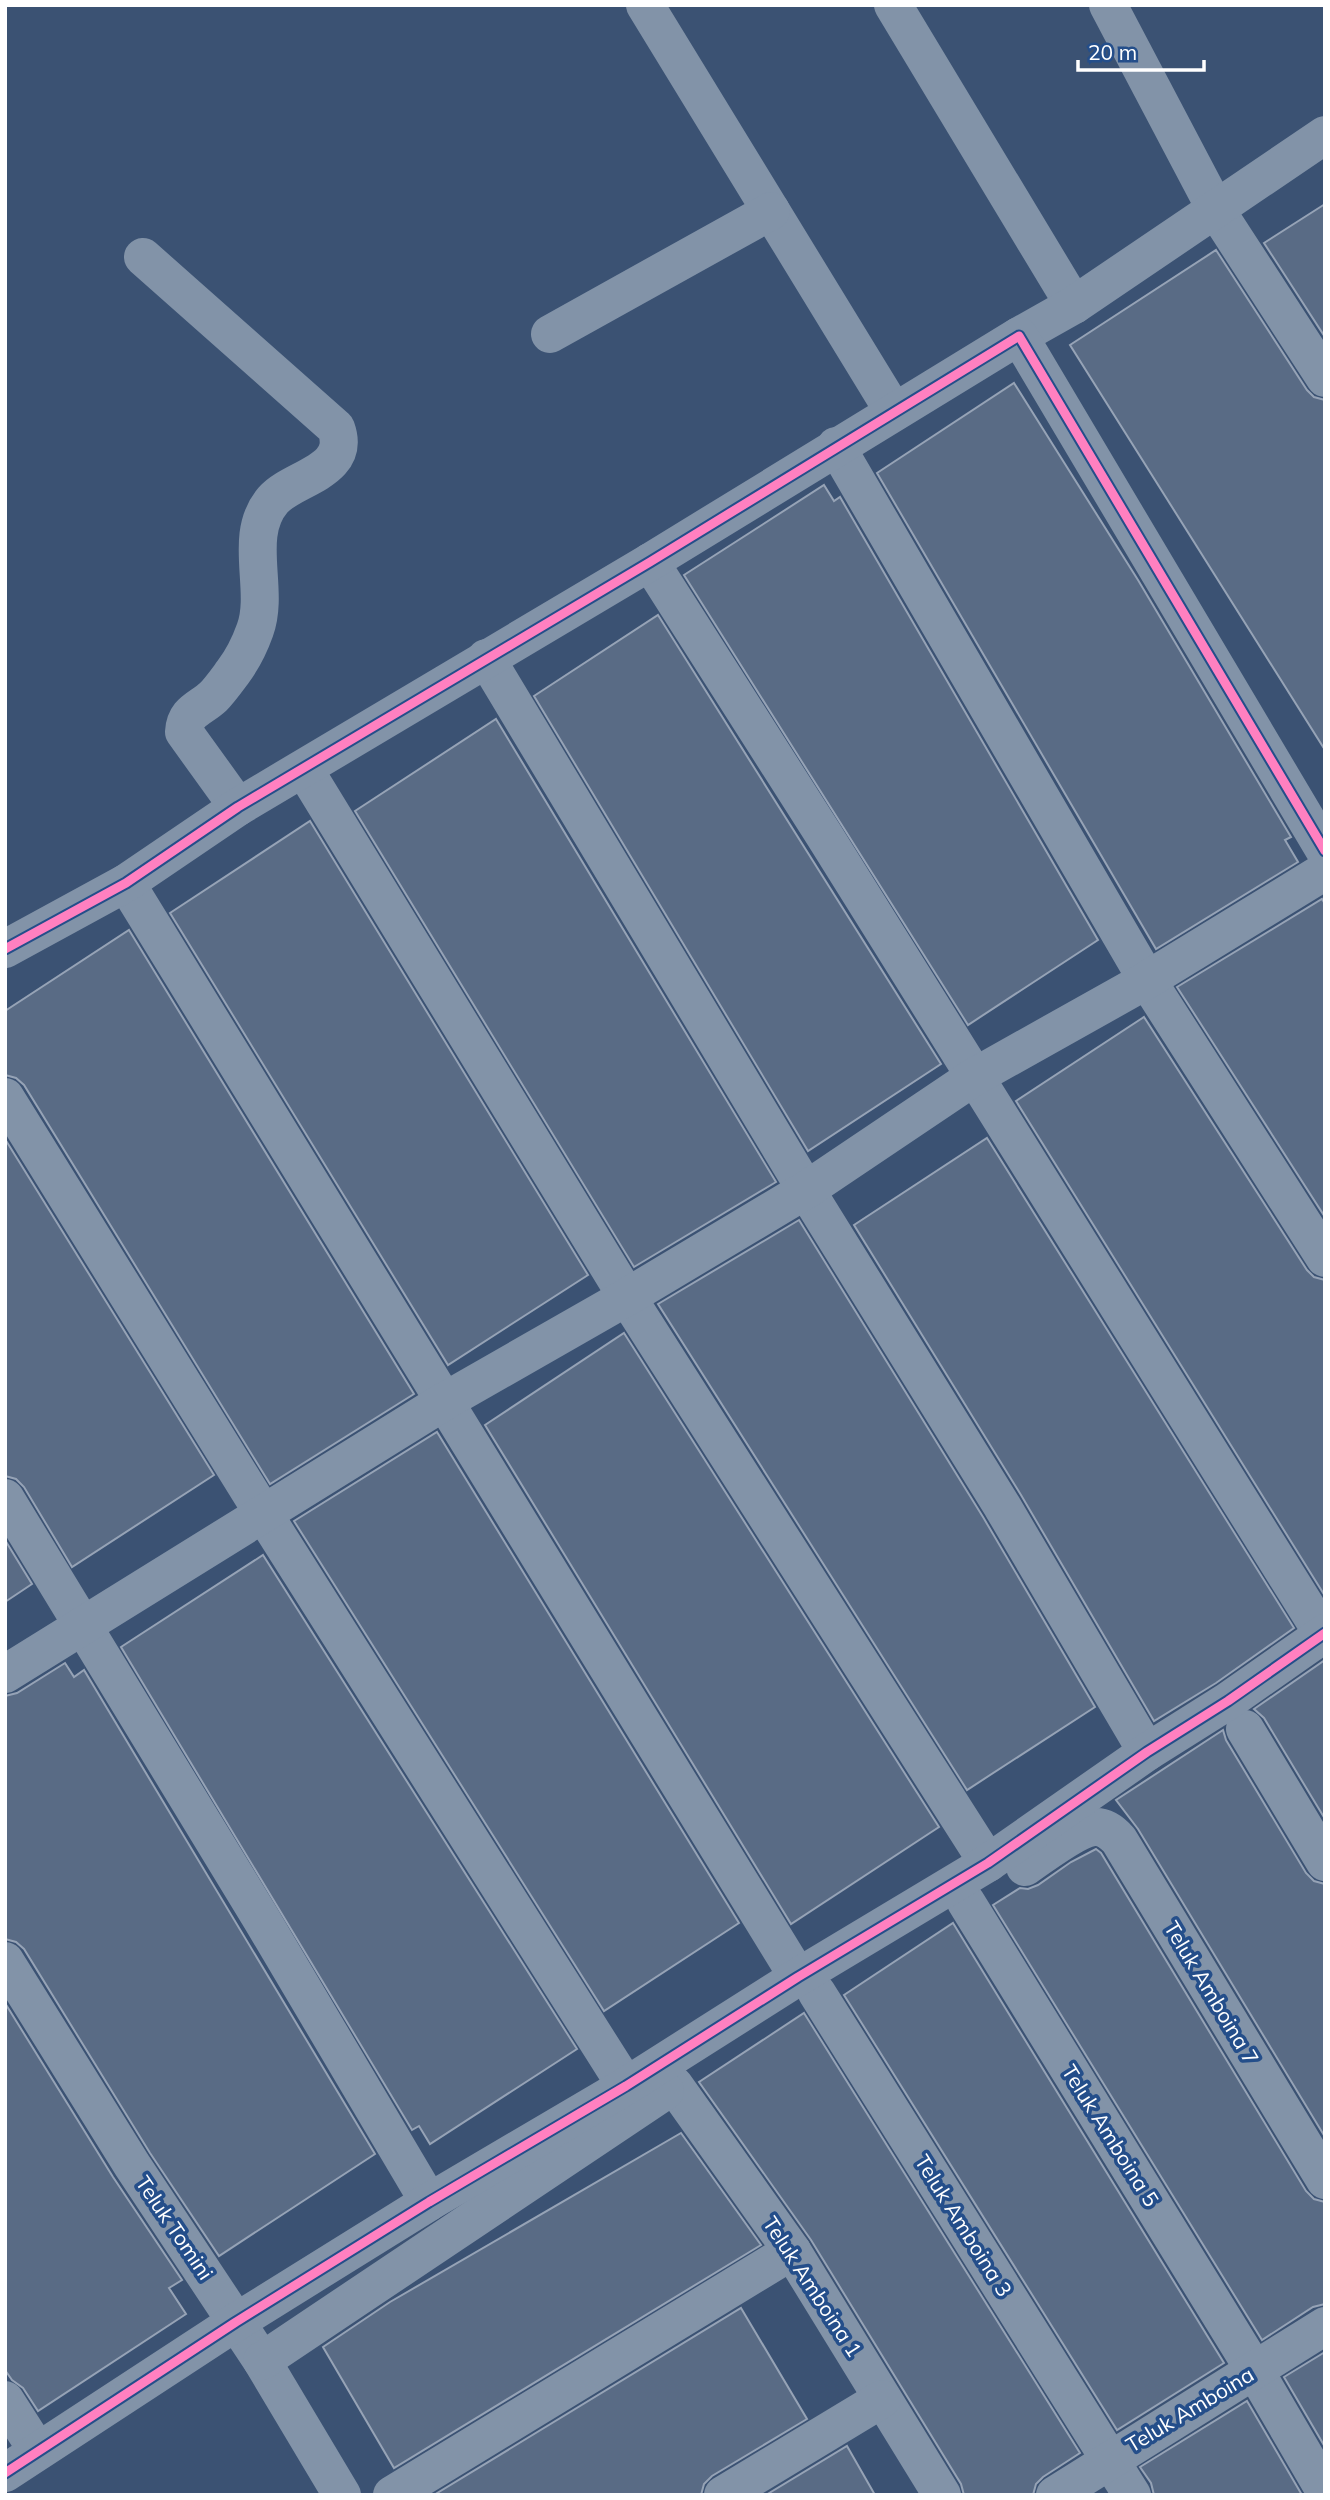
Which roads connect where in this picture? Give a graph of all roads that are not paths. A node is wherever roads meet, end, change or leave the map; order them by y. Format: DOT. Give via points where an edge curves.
graph roads {
  1 [pos="645,5"];
  2 [pos="893,5"];
  3 [pos="1108,5"];
  4 [pos="1325,135"];
  5 [pos="1216,210"];
  6 [pos="771,211"];
  7 [pos="143,257"];
  8 [pos="1074,305"];
  9 [pos="550,334"];
  10 [pos="1019,336"];
  11 [pos="1325,378"];
  12 [pos="894,412"];
  13 [pos="836,446"];
  14 [pos="650,562"];
  15 [pos="486,658"];
  16 [pos="304,769"];
  17 [pos="238,807"];
  18 [pos="1325,851"];
  19 [pos="1325,871"];
  20 [pos="126,883"];
  21 [pos="5,949"];
  22 [pos="1147,980"];
  23 [pos="974,1077"];
  24 [pos="5,1097"];
  25 [pos="806,1190"];
  26 [pos="1325,1258"];
  27 [pos="627,1297"];
  28 [pos="445,1401"];
  29 [pos="5,1499"];
  30 [pos="263,1513"];
  31 [pos="83,1626"];
  32 [pos="1324,1633"];
  33 [pos="5,1675"];
  34 [pos="1245,1729"];
  35 [pos="1147,1752"];
  36 [pos="1325,1862"];
  37 [pos="988,1863"];
  38 [pos="966,1902"];
  39 [pos="5,1961"];
  40 [pos="807,1985"];
  41 [pos="674,2085"];
  42 [pos="626,2086"];
  43 [pos="1325,2180"];
  44 [pos="429,2202"];
  45 [pos="792,2251"];
  46 [pos="236,2322"];
  47 [pos="1325,2326"];
  48 [pos="262,2361"];
  49 [pos="1255,2371"];
  50 [pos="882,2399"];
  51 [pos="5,2400"];
  52 [pos="37,2450"];
  53 [pos="1110,2459"];
  54 [pos="5,2473"];
  55 [pos="1325,2491"];
  56 [pos="342,2495"];
  57 [pos="392,2495"];
  58 [pos="723,2495"];
  59 [pos="942,2495"];
  60 [pos="1055,2495"];
  61 [pos="1132,2495"];
  1 -- 6 [label="street"];
  2 -- 8 [label="street"];
  3 -- 5 [label="street"];
  4 -- 5 [label="street"];
  5 -- 8 [label="street"];
  5 -- 11 [label="street"];
  6 -- 9 [label="street"];
  6 -- 12 [label="street"];
  7 -- 17 [label="street" via="336,428 341,441 336,455 274,499 262,518 260,616 251,640 234,671 185,723 184,732"];
  8 -- 10 [label="street"];
  10 -- 12 [label="street"];
  10 -- 18 [label="street"];
  12 -- 13 [label="street"];
  13 -- 14 [label="street"];
  13 -- 22 [label="street"];
  14 -- 15 [label="street"];
  14 -- 23 [label="street"];
  15 -- 16 [label="street"];
  15 -- 25 [label="street"];
  16 -- 17 [label="street"];
  16 -- 27 [label="street"];
  17 -- 20 [label="street"];
  19 -- 22 [label="street"];
  20 -- 21 [label="street"];
  20 -- 28 [label="street, Teluk Amboina 3"];
  22 -- 23 [label="street"];
  22 -- 26 [label="street"];
  23 -- 25 [label="street"];
  23 -- 32 [label="street"];
  24 -- 30 [label="street"];
  25 -- 27 [label="street"];
  25 -- 35 [label="street" via="1002,1506"];
  27 -- 28 [label="street"];
  27 -- 37 [label="street"];
  28 -- 30 [label="street"];
  28 -- 40 [label="street, Teluk Amboina 3"];
  29 -- 31 [label="street"];
  30 -- 31 [label="street"];
  30 -- 42 [label="street"];
  31 -- 33 [label="street"];
  31 -- 44 [label="street"];
  32 -- 35 [label="street"];
  34 -- 36 [label="street"];
  35 -- 37 [label="street"];
  37 -- 40 [label="street"];
  38 -- 40 [label="street"];
  38 -- 43 [label="street, Teluk Amboina 7" via="1083,1831 1095,1827 1112,1833"];
  38 -- 49 [label="street, Teluk Amboina 5"];
  39 -- 46 [label="street, Teluk Tomini"];
  40 -- 41 [label="street"];
  40 -- 42 [label="street"];
  40 -- 53 [label="street, Teluk Amboina 3"];
  41 -- 45 [label="street, Teluk Amboina 1"];
  41 -- 48 [label="street"];
  42 -- 44 [label="street"];
  44 -- 46 [label="street"];
  45 -- 50 [label="street, Teluk Amboina 1"];
  45 -- 57 [label="street"];
  46 -- 48 [label="street, Teluk Tomini"];
  46 -- 52 [label="street"];
  47 -- 49 [label="street, Teluk Amboina"];
  48 -- 56 [label="street, Teluk Tomini"];
  49 -- 53 [label="street, Teluk Amboina"];
  49 -- 55 [label="street, Teluk Amboina 5"];
  50 -- 58 [label="street"];
  50 -- 59 [label="street, Teluk Amboina 1"];
  51 -- 52 [label="street"];
  52 -- 54 [label="street"];
  53 -- 60 [label="street, Teluk Amboina"];
  53 -- 61 [label="street, Teluk Amboina 3"];
}
